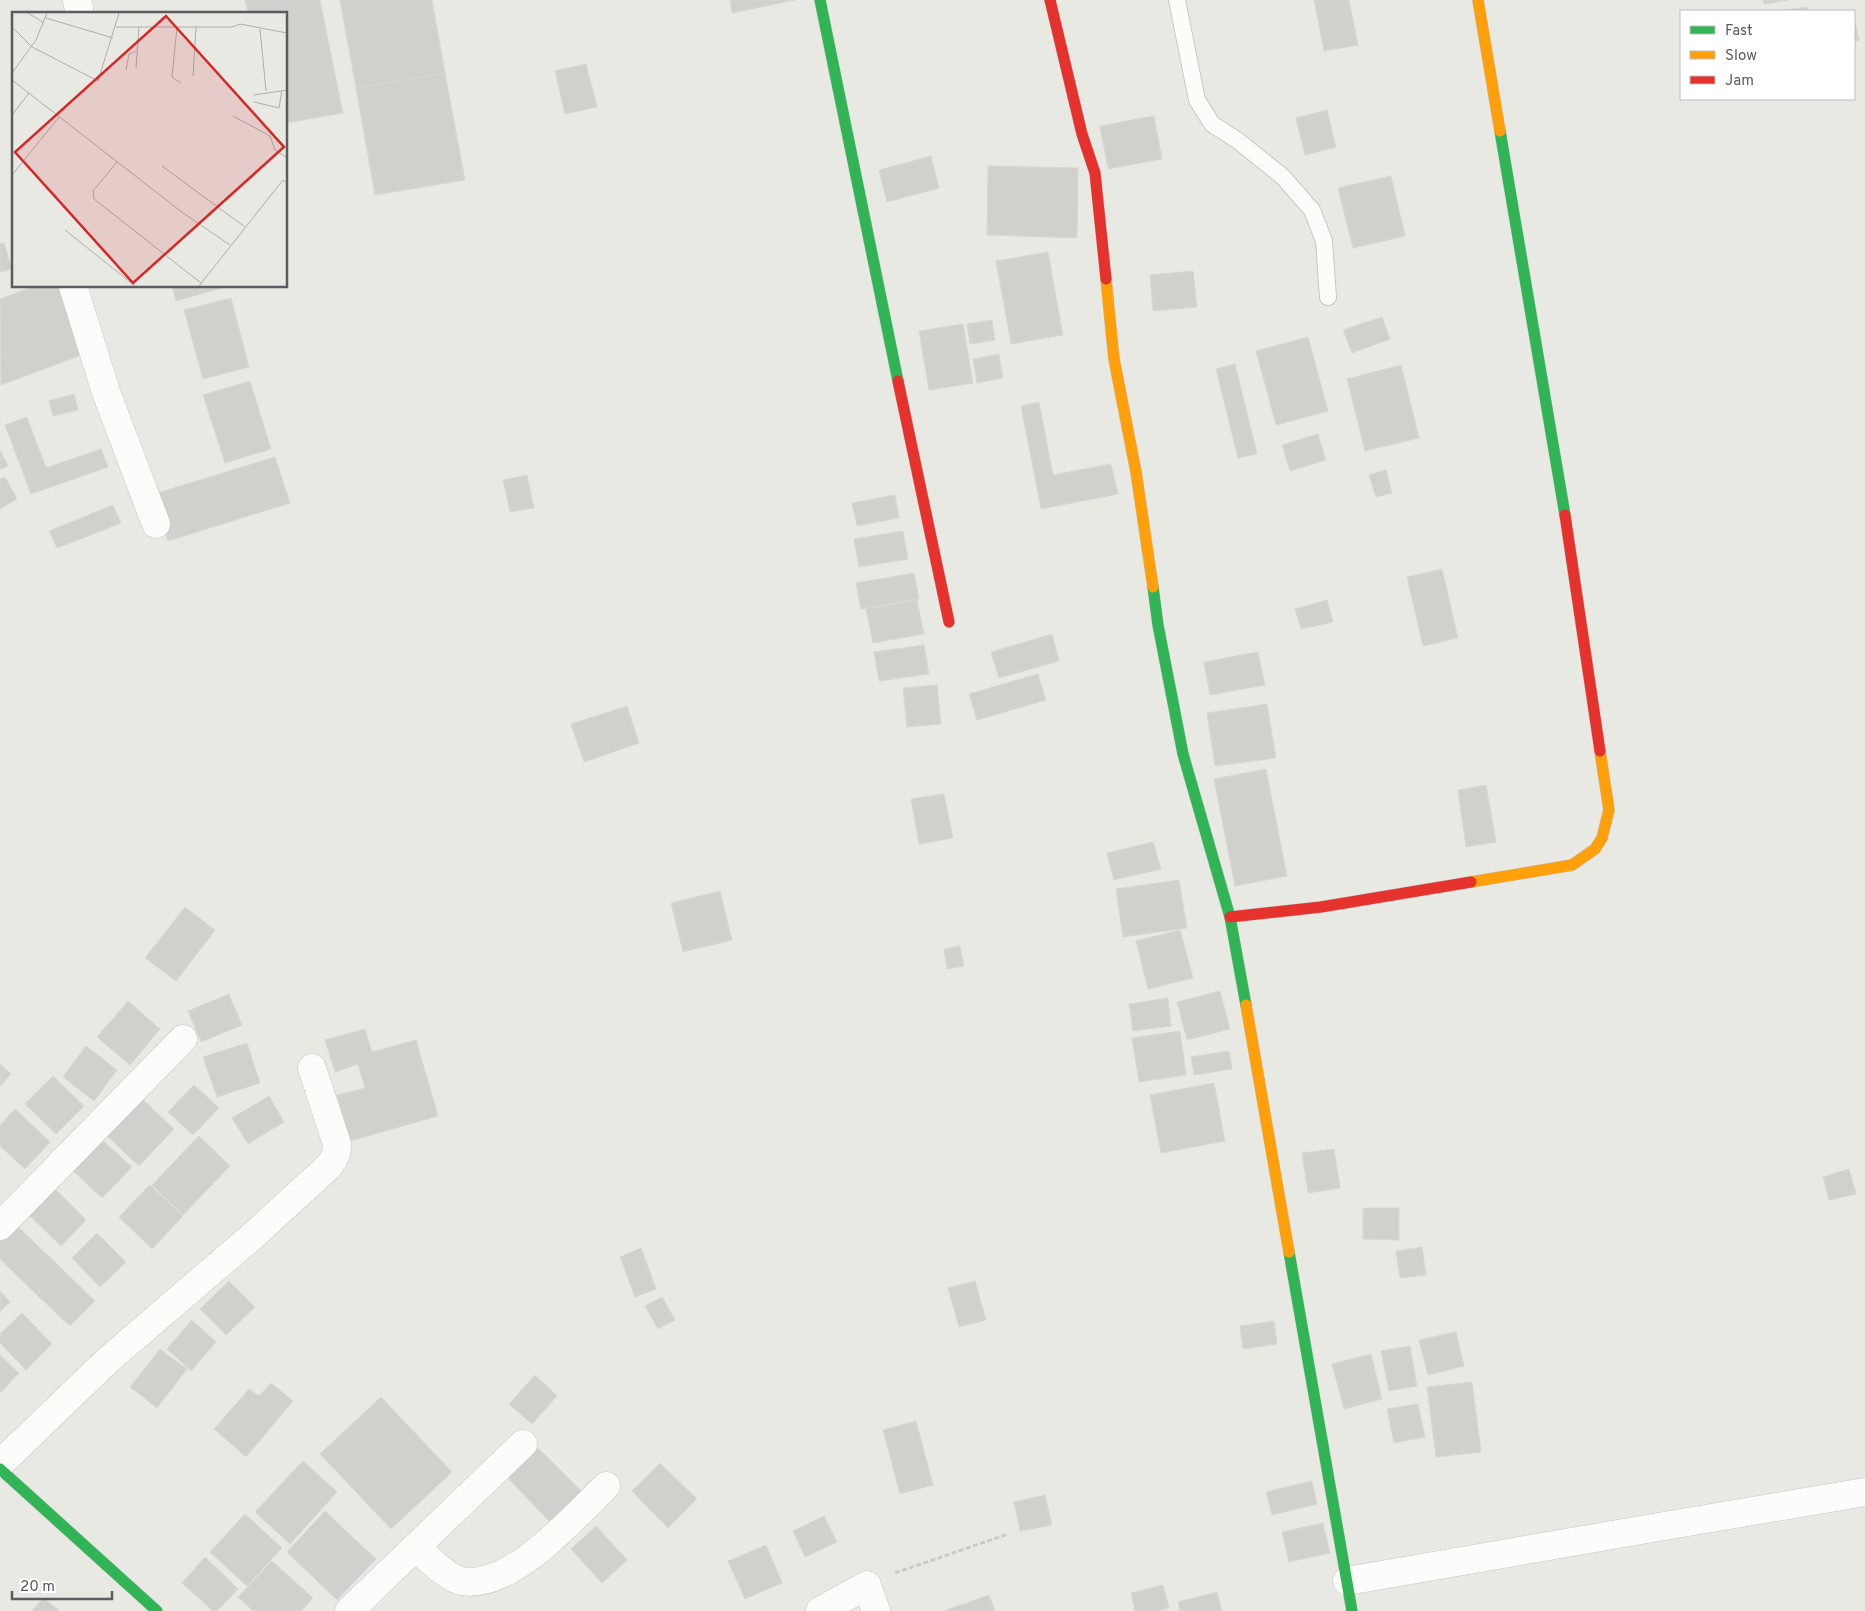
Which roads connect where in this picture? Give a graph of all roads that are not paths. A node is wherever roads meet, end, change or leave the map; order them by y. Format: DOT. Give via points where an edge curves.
graph roads {
  1 [pos="820,0"];
  2 [pos="1050,0"];
  3 [pos="1177,0"];
  4 [pos="1478,0"];
  5 [pos="74,288"];
  6 [pos="1328,297"];
  7 [pos="156,524"];
  8 [pos="949,622"];
  9 [pos="1230,917"];
  10 [pos="183,1039"];
  11 [pos="312,1068"];
  12 [pos="0,1226"];
  13 [pos="523,1444"];
  14 [pos="0,1464"];
  15 [pos="0,1469"];
  16 [pos="606,1486"];
  17 [pos="1865,1492"];
  18 [pos="416,1547"];
  19 [pos="1347,1582"];
  20 [pos="157,1611"];
  21 [pos="349,1611"];
  22 [pos="820,1611"];
  23 [pos="876,1611"];
  24 [pos="1352,1611"];
  1 -- 8 [label="street"];
  2 -- 9 [label="street" via="1094,173 1114,359 1183,754"];
  3 -- 6 [label="lane" via="1197,100 1212,124 1282,176 1312,210 1324,241"];
  4 -- 9 [label="street" via="1561,487 1608,810 1605,834 1594,851 1572,865 1321,907"];
  5 -- 7 [label="street" via="106,392"];
  9 -- 19 [label="street"];
  10 -- 12 [label="street"];
  11 -- 14 [label="street" via="337,1144 334,1160 256,1233 108,1360"];
  13 -- 18 [label="street"];
  15 -- 20 [label="street"];
  16 -- 18 [label="street" via="537,1552 514,1568 486,1580 462,1581 440,1568"];
  17 -- 19 [label="street"];
  18 -- 21 [label="street"];
  19 -- 24 [label="street"];
  22 -- 23 [label="street" via="867,1585"];
}
